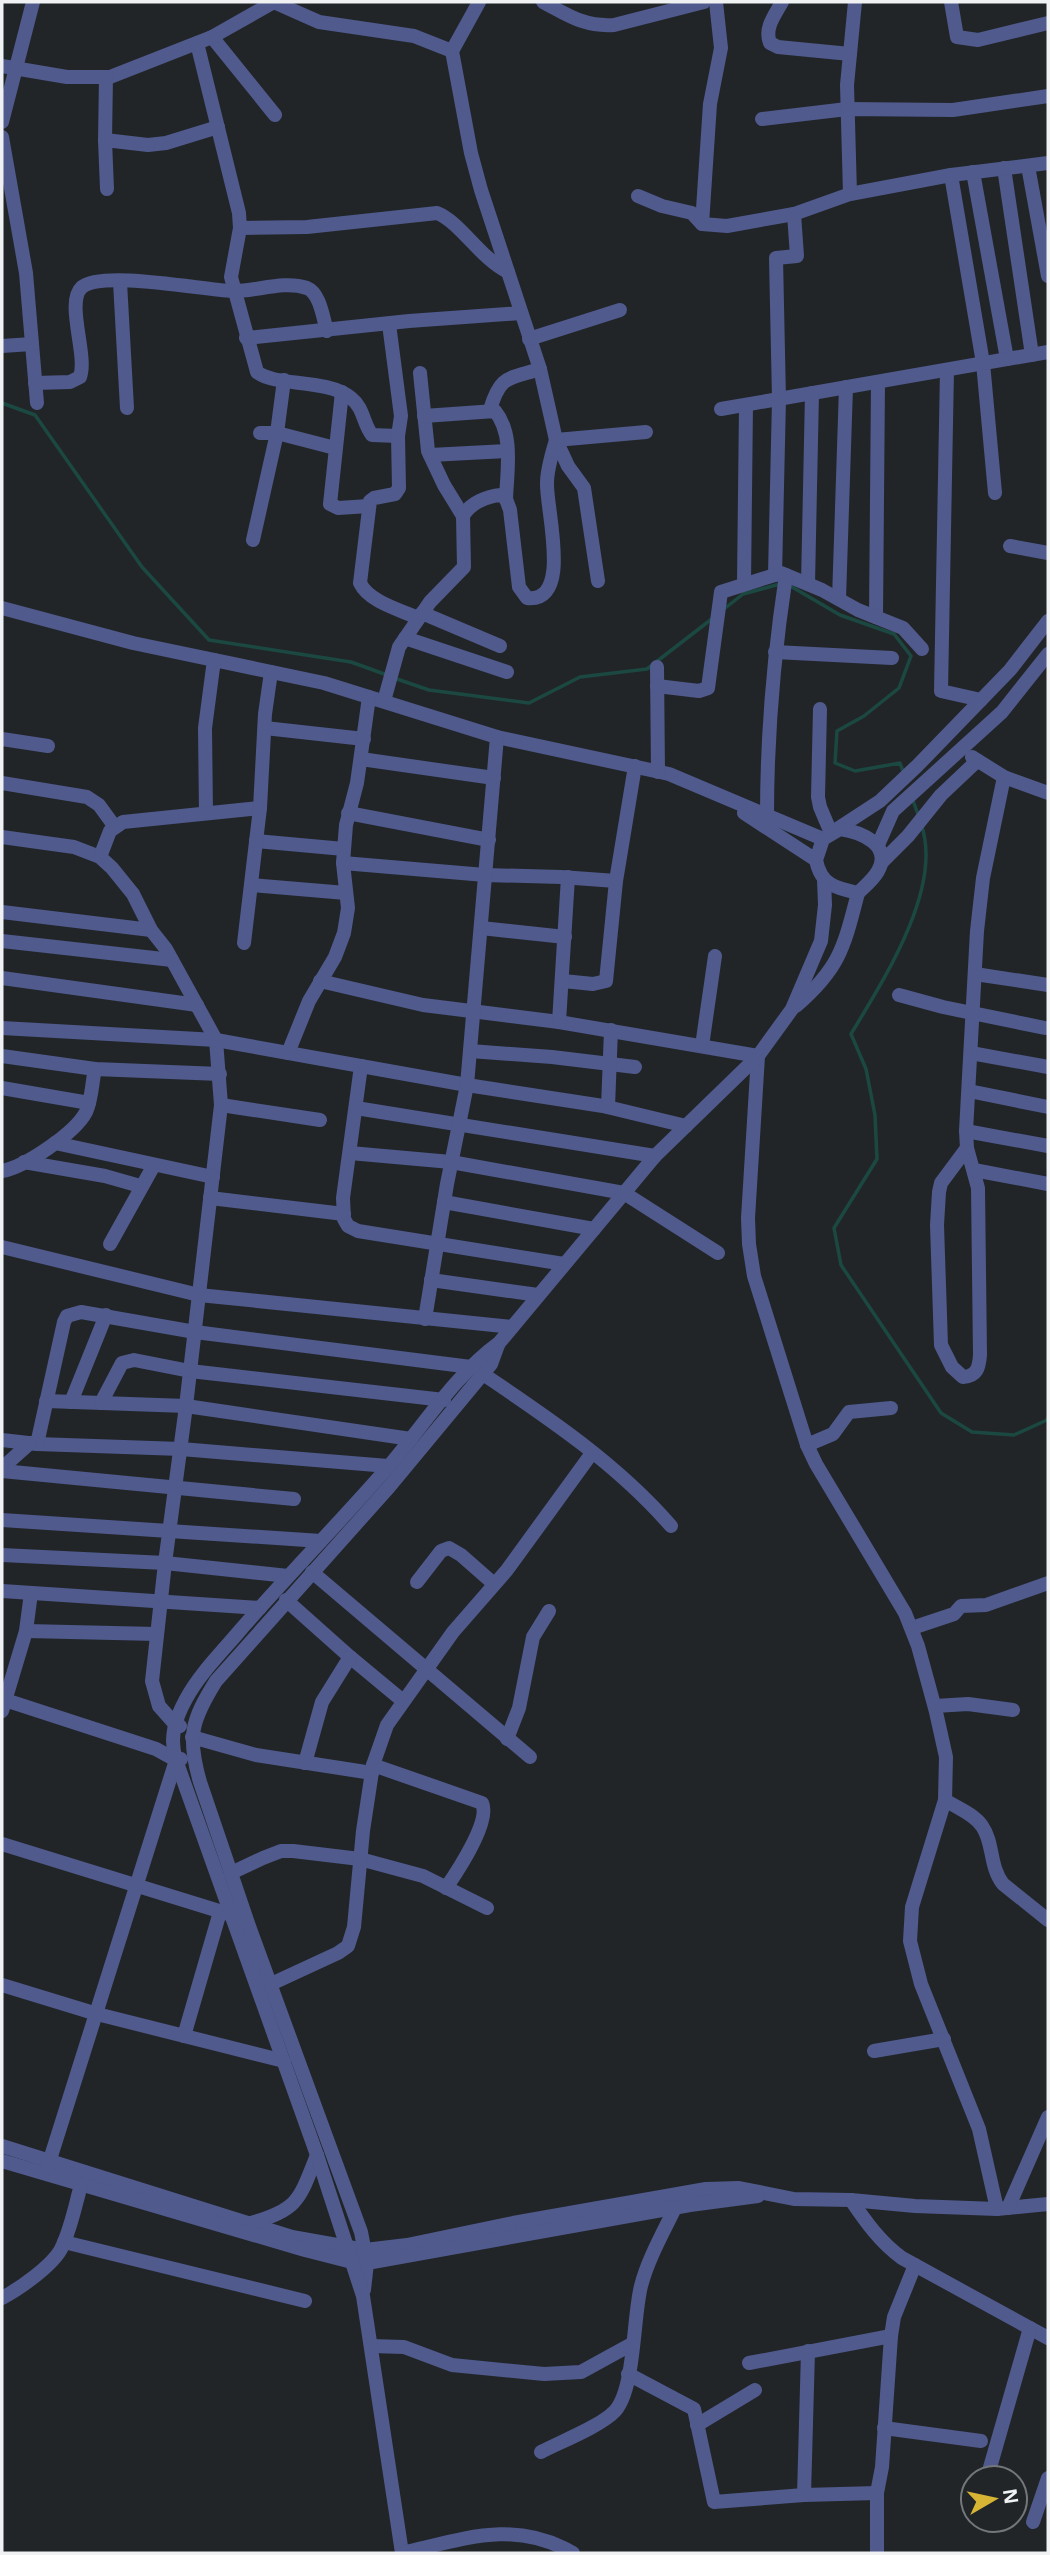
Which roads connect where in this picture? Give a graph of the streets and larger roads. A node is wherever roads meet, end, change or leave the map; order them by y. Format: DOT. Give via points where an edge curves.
graph roads {
  1 [pos="33,2"];
  2 [pos="274,2"];
  3 [pos="479,2"];
  4 [pos="704,2"];
  5 [pos="716,2"];
  6 [pos="782,2"];
  7 [pos="855,2"];
  8 [pos="951,2"];
  9 [pos="549,3"];
  10 [pos="1048,23"];
  11 [pos="212,37"];
  12 [pos="197,43"];
  13 [pos="452,51"];
  14 [pos="850,54"];
  15 [pos="9,67"];
  16 [pos="106,77"];
  17 [pos="1048,96"];
  18 [pos="846,109"];
  19 [pos="275,115"];
  20 [pos="762,119"];
  21 [pos="2,122"];
  22 [pos="218,127"];
  23 [pos="2,137"];
  24 [pos="105,140"];
  25 [pos="1048,163"];
  26 [pos="1028,166"];
  27 [pos="1004,168"];
  28 [pos="973,172"];
  29 [pos="951,175"];
  30 [pos="107,189"];
  31 [pos="850,194"];
  32 [pos="638,197"];
  33 [pos="794,214"];
  34 [pos="702,224"];
  35 [pos="240,228"];
  36 [pos="508,272"];
  37 [pos="1048,275"];
  38 [pos="120,282"];
  39 [pos="233,291"];
  40 [pos="620,310"];
  41 [pos="521,313"];
  42 [pos="389,324"];
  43 [pos="327,331"];
  44 [pos="246,338"];
  45 [pos="530,339"];
  46 [pos="32,344"];
  47 [pos="2,346"];
  48 [pos="1048,352"];
  49 [pos="1032,355"];
  50 [pos="1007,359"];
  51 [pos="983,363"];
  52 [pos="540,369"];
  53 [pos="947,370"];
  54 [pos="420,373"];
  55 [pos="284,380"];
  56 [pos="878,382"];
  57 [pos="36,383"];
  58 [pos="846,387"];
  59 [pos="342,393"];
  60 [pos="812,393"];
  61 [pos="779,399"];
  62 [pos="37,403"];
  63 [pos="746,405"];
  64 [pos="128,408"];
  65 [pos="490,410"];
  66 [pos="721,410"];
  67 [pos="424,416"];
  68 [pos="646,432"];
  69 [pos="260,433"];
  70 [pos="277,433"];
  71 [pos="398,436"];
  72 [pos="556,440"];
  73 [pos="335,448"];
  74 [pos="507,451"];
  75 [pos="430,455"];
  76 [pos="995,493"];
  77 [pos="506,499"];
  78 [pos="369,506"];
  79 [pos="463,516"];
  80 [pos="253,540"];
  81 [pos="1010,546"];
  82 [pos="1048,553"];
  83 [pos="780,575"];
  84 [pos="598,581"];
  85 [pos="744,584"];
  86 [pos="808,584"];
  87 [pos="839,599"];
  88 [pos="2,608"];
  89 [pos="420,616"];
  90 [pos="876,617"];
  91 [pos="1048,621"];
  92 [pos="402,643"];
  93 [pos="500,646"];
  94 [pos="922,649"];
  95 [pos="775,652"];
  96 [pos="1048,654"];
  97 [pos="892,658"];
  98 [pos="214,660"];
  99 [pos="657,667"];
  100 [pos="271,672"];
  101 [pos="507,672"];
  102 [pos="657,686"];
  103 [pos="377,699"];
  104 [pos="981,700"];
  105 [pos="820,709"];
  106 [pos="265,728"];
  107 [pos="498,737"];
  108 [pos="364,738"];
  109 [pos="2,739"];
  110 [pos="48,746"];
  111 [pos="963,749"];
  112 [pos="361,759"];
  113 [pos="977,761"];
  114 [pos="635,766"];
  115 [pos="658,772"];
  116 [pos="1004,777"];
  117 [pos="494,778"];
  118 [pos="2,783"];
  119 [pos="710,791"];
  120 [pos="1048,793"];
  121 [pos="260,808"];
  122 [pos="206,813"];
  123 [pos="348,813"];
  124 [pos="767,815"];
  125 [pos="115,827"];
  126 [pos="827,836"];
  127 [pos="2,837"];
  128 [pos="489,840"];
  129 [pos="256,841"];
  130 [pos="878,845"];
  131 [pos="344,856"];
  132 [pos="100,857"];
  133 [pos="816,860"];
  134 [pos="882,862"];
  135 [pos="485,875"];
  136 [pos="568,877"];
  137 [pos="824,880"];
  138 [pos="616,881"];
  139 [pos="251,886"];
  140 [pos="346,893"];
  141 [pos="858,893"];
  142 [pos="2,912"];
  143 [pos="481,928"];
  144 [pos="151,930"];
  145 [pos="565,936"];
  146 [pos="2,940"];
  147 [pos="244,943"];
  148 [pos="715,956"];
  149 [pos="172,960"];
  150 [pos="975,974"];
  151 [pos="2,978"];
  152 [pos="320,981"];
  153 [pos="563,981"];
  154 [pos="1048,985"];
  155 [pos="899,995"];
  156 [pos="197,1004"];
  157 [pos="792,1009"];
  158 [pos="474,1011"];
  159 [pos="973,1012"];
  160 [pos="559,1022"];
  161 [pos="2,1028"];
  162 [pos="1045,1028"];
  163 [pos="611,1030"];
  164 [pos="216,1040"];
  165 [pos="702,1046"];
  166 [pos="470,1051"];
  167 [pos="288,1053"];
  168 [pos="971,1053"];
  169 [pos="2,1056"];
  170 [pos="758,1056"];
  171 [pos="610,1064"];
  172 [pos="362,1066"];
  173 [pos="635,1067"];
  174 [pos="1048,1067"];
  175 [pos="95,1069"];
  176 [pos="220,1074"];
  177 [pos="467,1085"];
  178 [pos="2,1088"];
  179 [pos="969,1091"];
  180 [pos="89,1103"];
  181 [pos="221,1105"];
  182 [pos="608,1107"];
  183 [pos="1048,1107"];
  184 [pos="356,1108"];
  185 [pos="320,1120"];
  186 [pos="459,1125"];
  187 [pos="686,1126"];
  188 [pos="966,1131"];
  189 [pos="55,1143"];
  190 [pos="1048,1146"];
  191 [pos="967,1148"];
  192 [pos="349,1153"];
  193 [pos="654,1157"];
  194 [pos="24,1162"];
  195 [pos="451,1162"];
  196 [pos="154,1165"];
  197 [pos="974,1170"];
  198 [pos="2,1171"];
  199 [pos="213,1177"];
  200 [pos="1048,1184"];
  201 [pos="140,1186"];
  202 [pos="624,1193"];
  203 [pos="210,1198"];
  204 [pos="444,1202"];
  205 [pos="344,1214"];
  206 [pos="594,1229"];
  207 [pos="437,1243"];
  208 [pos="110,1244"];
  209 [pos="2,1247"];
  210 [pos="718,1253"];
  211 [pos="564,1264"];
  212 [pos="431,1280"];
  213 [pos="199,1295"];
  214 [pos="538,1295"];
  215 [pos="106,1315"];
  216 [pos="425,1319"];
  217 [pos="512,1327"];
  218 [pos="195,1332"];
  219 [pos="190,1371"];
  220 [pos="477,1371"];
  221 [pos="444,1400"];
  222 [pos="46,1401"];
  223 [pos="71,1402"];
  224 [pos="101,1403"];
  225 [pos="186,1406"];
  226 [pos="891,1408"];
  227 [pos="411,1439"];
  228 [pos="2,1440"];
  229 [pos="34,1443"];
  230 [pos="807,1445"];
  231 [pos="181,1449"];
  232 [pos="592,1453"];
  233 [pos="388,1466"];
  234 [pos="2,1470"];
  235 [pos="176,1488"];
  236 [pos="294,1499"];
  237 [pos="2,1520"];
  238 [pos="671,1526"];
  239 [pos="169,1531"];
  240 [pos="321,1541"];
  241 [pos="2,1555"];
  242 [pos="165,1563"];
  243 [pos="312,1572"];
  244 [pos="288,1576"];
  245 [pos="417,1582"];
  246 [pos="1048,1583"];
  247 [pos="494,1584"];
  248 [pos="2,1591"];
  249 [pos="31,1593"];
  250 [pos="161,1600"];
  251 [pos="286,1600"];
  252 [pos="260,1608"];
  253 [pos="548,1611"];
  254 [pos="912,1628"];
  255 [pos="26,1631"];
  256 [pos="157,1634"];
  257 [pos="350,1657"];
  258 [pos="425,1671"];
  259 [pos="403,1701"];
  260 [pos="3,1703"];
  261 [pos="935,1706"];
  262 [pos="1013,1710"];
  263 [pos="175,1724"];
  264 [pos="192,1733"];
  265 [pos="507,1739"];
  266 [pos="530,1757"];
  267 [pos="193,1758"];
  268 [pos="176,1760"];
  269 [pos="305,1762"];
  270 [pos="372,1769"];
  271 [pos="945,1800"];
  272 [pos="2,1844"];
  273 [pos="360,1859"];
  274 [pos="231,1873"];
  275 [pos="135,1887"];
  276 [pos="446,1888"];
  277 [pos="487,1908"];
  278 [pos="226,1913"];
  279 [pos="1048,1920"];
  280 [pos="271,1984"];
  281 [pos="2,1985"];
  282 [pos="97,2014"];
  283 [pos="184,2036"];
  284 [pos="944,2039"];
  285 [pos="874,2051"];
  286 [pos="284,2061"];
  287 [pos="1048,2117"];
  288 [pos="2,2146"];
  289 [pos="317,2155"];
  290 [pos="2,2161"];
  291 [pos="47,2167"];
  292 [pos="81,2185"];
  293 [pos="851,2200"];
  294 [pos="682,2202"];
  295 [pos="1048,2204"];
  296 [pos="1002,2208"];
  297 [pos="251,2223"];
  298 [pos="64,2242"];
  299 [pos="358,2256"];
  300 [pos="915,2265"];
  301 [pos="2,2298"];
  302 [pos="305,2301"];
  303 [pos="1030,2328"];
  304 [pos="891,2336"];
  305 [pos="1048,2338"];
  306 [pos="632,2344"];
  307 [pos="371,2346"];
  308 [pos="808,2351"];
  309 [pos="749,2363"];
  310 [pos="628,2374"];
  311 [pos="755,2390"];
  312 [pos="697,2425"];
  313 [pos="884,2428"];
  314 [pos="981,2441"];
  315 [pos="541,2452"];
  316 [pos="991,2464"];
  317 [pos="1048,2478"];
  318 [pos="877,2493"];
  319 [pos="804,2494"];
  320 [pos="1033,2522"];
  321 [pos="402,2553"];
  322 [pos="573,2553"];
  323 [pos="877,2553"];
  1 -- 15 [label="street"];
  2 -- 11 [label="street"];
  2 -- 13 [label="street" via="319,22 414,36"];
  3 -- 13 [label="street"];
  4 -- 9 [label="street" via="600,26 585,24"];
  5 -- 34 [label="street" via="721,48 710,104"];
  6 -- 14 [label="street" via="767,35 770,43"];
  7 -- 14 [label="street"];
  8 -- 10 [label="street" via="957,37 978,40"];
  11 -- 12 [label="street"];
  11 -- 19 [label="street"];
  12 -- 16 [label="street"];
  12 -- 22 [label="street"];
  13 -- 36 [label="street" via="471,153"];
  14 -- 18 [label="street"];
  15 -- 16 [label="street" via="67,77"];
  15 -- 21 [label="street"];
  16 -- 24 [label="street"];
  17 -- 18 [label="street" via="953,110"];
  18 -- 20 [label="street"];
  18 -- 31 [label="street"];
  22 -- 24 [label="street" via="166,143"];
  22 -- 35 [label="street"];
  23 -- 46 [label="street" via="26,273"];
  24 -- 30 [label="street"];
  25 -- 26 [label="street"];
  26 -- 27 [label="street"];
  26 -- 37 [label="street"];
  27 -- 28 [label="street"];
  27 -- 49 [label="street"];
  28 -- 29 [label="street"];
  28 -- 50 [label="street"];
  29 -- 31 [label="street"];
  29 -- 51 [label="street"];
  31 -- 33 [label="street"];
  32 -- 34 [label="street" via="692,213"];
  33 -- 34 [label="street" via="727,226"];
  33 -- 61 [label="street" via="797,257 776,258"];
  35 -- 36 [label="street" via="307,227 437,213 493,265"];
  35 -- 39 [label="street" via="231,270"];
  36 -- 41 [label="street"];
  38 -- 39 [label="street"];
  38 -- 57 [label="street" via="90,283 78,292 80,377 71,382"];
  38 -- 64 [label="street"];
  39 -- 43 [label="street" via="308,289 317,298"];
  39 -- 44 [label="street"];
  40 -- 45 [label="street"];
  41 -- 42 [label="street"];
  41 -- 45 [label="street"];
  42 -- 43 [label="street"];
  42 -- 71 [label="street" via="400,407"];
  43 -- 44 [label="street"];
  44 -- 55 [label="street" via="257,372"];
  45 -- 52 [label="street"];
  46 -- 47 [label="street"];
  46 -- 57 [label="street"];
  48 -- 49 [label="street"];
  49 -- 50 [label="street"];
  50 -- 51 [label="street"];
  51 -- 53 [label="street"];
  51 -- 76 [label="street"];
  52 -- 65 [label="street" via="501,382"];
  52 -- 72 [label="street"];
  53 -- 56 [label="street"];
  53 -- 104 [label="street" via="941,691"];
  54 -- 67 [label="street"];
  55 -- 59 [label="street"];
  55 -- 70 [label="street"];
  56 -- 58 [label="street"];
  56 -- 90 [label="street"];
  57 -- 62 [label="street"];
  58 -- 60 [label="street"];
  58 -- 87 [label="street"];
  59 -- 71 [label="street" via="360,409 373,435"];
  59 -- 73 [label="street"];
  60 -- 61 [label="street"];
  60 -- 86 [label="street"];
  61 -- 63 [label="street"];
  61 -- 83 [label="street"];
  63 -- 66 [label="street"];
  63 -- 85 [label="street"];
  65 -- 67 [label="street"];
  65 -- 74 [label="street" via="503,424"];
  67 -- 75 [label="street"];
  68 -- 72 [label="street"];
  69 -- 70 [label="street"];
  70 -- 73 [label="street"];
  70 -- 80 [label="street"];
  71 -- 78 [label="street" via="398,492 374,498"];
  72 -- 77 [label="street" via="547,487 553,580 544,596 536,599 527,598 519,587"];
  72 -- 84 [label="street" via="584,488"];
  73 -- 78 [label="street" via="330,503 338,508"];
  74 -- 75 [label="street"];
  74 -- 77 [label="street"];
  75 -- 79 [label="street"];
  77 -- 79 [label="street" via="493,496 472,505"];
  78 -- 89 [label="street" via="360,583 374,597"];
  79 -- 89 [label="street" via="464,567"];
  81 -- 82 [label="street"];
  83 -- 85 [label="street"];
  83 -- 86 [label="street"];
  83 -- 95 [label="street"];
  85 -- 102 [label="street" via="721,592 708,688"];
  86 -- 87 [label="street"];
  87 -- 90 [label="street"];
  88 -- 98 [label="street"];
  89 -- 92 [label="street"];
  89 -- 93 [label="street"];
  90 -- 94 [label="street" via="903,628"];
  91 -- 104 [label="street"];
  92 -- 101 [label="street"];
  92 -- 103 [label="street" via="389,682"];
  95 -- 97 [label="street"];
  95 -- 124 [label="street"];
  96 -- 111 [label="street" via="1002,712"];
  98 -- 100 [label="street"];
  98 -- 122 [label="street" via="205,728"];
  99 -- 102 [label="street"];
  100 -- 103 [label="street"];
  100 -- 106 [label="street"];
  102 -- 115 [label="street"];
  103 -- 107 [label="street"];
  103 -- 108 [label="street"];
  104 -- 126 [label="street" via="880,801"];
  105 -- 126 [label="street" via="818,797"];
  106 -- 108 [label="street"];
  106 -- 121 [label="street"];
  107 -- 114 [label="street"];
  107 -- 117 [label="street"];
  108 -- 112 [label="street"];
  109 -- 110 [label="street"];
  111 -- 113 [label="street"];
  111 -- 130 [label="street" via="894,811"];
  112 -- 117 [label="street"];
  112 -- 123 [label="street"];
  113 -- 116 [label="street"];
  113 -- 134 [label="street" via="941,794"];
  114 -- 115 [label="street"];
  114 -- 138 [label="street"];
  115 -- 119 [label="street"];
  116 -- 120 [label="street"];
  116 -- 150 [label="street" via="983,878"];
  117 -- 128 [label="street"];
  118 -- 125 [label="street" via="87,797"];
  119 -- 124 [label="street"];
  119 -- 133 [label="street"];
  121 -- 122 [label="street"];
  121 -- 129 [label="street"];
  122 -- 125 [label="street" via="136,820"];
  123 -- 128 [label="street"];
  123 -- 131 [label="street"];
  124 -- 126 [label="street"];
  125 -- 132 [label="street"];
  126 -- 130 [label="street" via="848,830"];
  126 -- 133 [label="street"];
  127 -- 132 [label="street" via="74,847"];
  128 -- 135 [label="street"];
  129 -- 131 [label="street"];
  129 -- 139 [label="street"];
  130 -- 134 [label="street"];
  131 -- 135 [label="street"];
  131 -- 140 [label="street"];
  132 -- 144 [label="street" via="133,894"];
  133 -- 137 [label="street"];
  134 -- 141 [label="street" via="878,873"];
  135 -- 136 [label="street"];
  135 -- 143 [label="street"];
  136 -- 138 [label="street"];
  136 -- 145 [label="street"];
  137 -- 141 [label="street"];
  137 -- 157 [label="street" via="821,940"];
  138 -- 153 [label="street" via="606,981"];
  139 -- 140 [label="street"];
  139 -- 147 [label="street"];
  140 -- 152 [label="street" via="344,933"];
  141 -- 157 [label="street" via="834,966"];
  142 -- 144 [label="street"];
  143 -- 145 [label="street"];
  143 -- 158 [label="street"];
  144 -- 149 [label="street"];
  145 -- 153 [label="street"];
  146 -- 149 [label="street"];
  148 -- 165 [label="street"];
  149 -- 156 [label="street"];
  150 -- 154 [label="street"];
  150 -- 159 [label="street"];
  151 -- 156 [label="street"];
  152 -- 158 [label="street" via="400,1001"];
  152 -- 167 [label="street"];
  153 -- 160 [label="street"];
  155 -- 159 [label="street"];
  156 -- 164 [label="street"];
  157 -- 170 [label="street"];
  158 -- 160 [label="street"];
  158 -- 166 [label="street"];
  159 -- 162 [label="street"];
  159 -- 168 [label="street"];
  160 -- 163 [label="street"];
  161 -- 164 [label="street"];
  163 -- 165 [label="street"];
  163 -- 171 [label="street"];
  164 -- 167 [label="street"];
  164 -- 176 [label="street"];
  165 -- 170 [label="street"];
  166 -- 171 [label="street"];
  166 -- 177 [label="street"];
  167 -- 172 [label="street"];
  168 -- 174 [label="street"];
  168 -- 179 [label="street"];
  169 -- 175 [label="street"];
  170 -- 187 [label="street"];
  170 -- 230 [label="street" via="749,1244 754,1276"];
  171 -- 173 [label="street"];
  171 -- 182 [label="street"];
  172 -- 177 [label="street"];
  172 -- 184 [label="street"];
  175 -- 176 [label="street"];
  175 -- 180 [label="street"];
  176 -- 181 [label="street"];
  177 -- 182 [label="street"];
  177 -- 186 [label="street"];
  178 -- 180 [label="street"];
  179 -- 183 [label="street"];
  179 -- 188 [label="street"];
  180 -- 189 [label="street" via="79,1122"];
  181 -- 185 [label="street"];
  181 -- 199 [label="street"];
  182 -- 187 [label="street"];
  184 -- 186 [label="street"];
  184 -- 192 [label="street"];
  186 -- 193 [label="street"];
  186 -- 195 [label="street"];
  187 -- 193 [label="street"];
  188 -- 190 [label="street"];
  188 -- 191 [label="street"];
  189 -- 194 [label="street"];
  189 -- 196 [label="street"];
  191 -- 197 [label="street"];
  191 -- 197 [label="street" via="942,1183 937,1225 942,1345 952,1367 963,1377 976,1373 980,1355"];
  192 -- 195 [label="street"];
  192 -- 205 [label="street"];
  193 -- 202 [label="street"];
  194 -- 198 [label="street"];
  194 -- 201 [label="street"];
  195 -- 202 [label="street"];
  195 -- 204 [label="street"];
  196 -- 199 [label="street"];
  196 -- 201 [label="street"];
  197 -- 200 [label="street"];
  199 -- 203 [label="street"];
  201 -- 208 [label="street"];
  202 -- 206 [label="street"];
  202 -- 210 [label="street"];
  203 -- 205 [label="street"];
  203 -- 213 [label="street"];
  204 -- 206 [label="street"];
  204 -- 207 [label="street"];
  205 -- 207 [label="street" via="351,1229"];
  206 -- 211 [label="street"];
  207 -- 211 [label="street"];
  207 -- 212 [label="street"];
  209 -- 213 [label="street"];
  211 -- 214 [label="street"];
  212 -- 214 [label="street"];
  212 -- 216 [label="street"];
  213 -- 216 [label="street"];
  213 -- 218 [label="street"];
  214 -- 217 [label="street"];
  215 -- 218 [label="street"];
  215 -- 222 [label="street" via="81,1312 67,1316"];
  215 -- 223 [label="street"];
  216 -- 217 [label="street"];
  217 -- 220 [label="street" via="491,1364"];
  218 -- 219 [label="street"];
  218 -- 220 [label="street"];
  219 -- 221 [label="street"];
  219 -- 224 [label="street" via="134,1360 122,1363"];
  219 -- 225 [label="street"];
  220 -- 221 [label="street"];
  220 -- 232 [label="street" via="554,1421"];
  220 -- 243 [label="street" via="389,1488"];
  221 -- 227 [label="street"];
  222 -- 223 [label="street"];
  222 -- 229 [label="street"];
  223 -- 224 [label="street"];
  224 -- 225 [label="street"];
  225 -- 227 [label="street"];
  225 -- 231 [label="street"];
  226 -- 230 [label="street" via="849,1412 833,1434"];
  227 -- 233 [label="street"];
  228 -- 229 [label="street"];
  229 -- 231 [label="street"];
  229 -- 234 [label="street"];
  230 -- 254 [label="street"];
  231 -- 233 [label="street"];
  231 -- 235 [label="street"];
  232 -- 238 [label="street" via="644,1495"];
  232 -- 247 [label="street"];
  233 -- 240 [label="street"];
  234 -- 235 [label="street"];
  235 -- 236 [label="street"];
  235 -- 239 [label="street"];
  237 -- 239 [label="street"];
  239 -- 240 [label="street"];
  239 -- 242 [label="street"];
  240 -- 244 [label="street"];
  241 -- 242 [label="street"];
  242 -- 244 [label="street"];
  242 -- 250 [label="street"];
  243 -- 251 [label="street"];
  243 -- 258 [label="street"];
  244 -- 252 [label="street"];
  245 -- 247 [label="street" via="441,1551 449,1548"];
  246 -- 254 [label="street" via="986,1605 961,1605 954,1614"];
  247 -- 258 [label="street"];
  248 -- 249 [label="street"];
  249 -- 250 [label="street"];
  249 -- 255 [label="street"];
  250 -- 252 [label="street"];
  250 -- 256 [label="street"];
  251 -- 257 [label="street"];
  251 -- 264 [label="street" via="216,1681"];
  252 -- 263 [label="street" via="187,1696"];
  253 -- 265 [label="street" via="533,1637 519,1708"];
  254 -- 261 [label="street"];
  255 -- 256 [label="street"];
  255 -- 260 [label="street"];
  256 -- 263 [label="street" via="154,1694"];
  257 -- 259 [label="street"];
  257 -- 269 [label="street" via="322,1702"];
  258 -- 259 [label="street"];
  258 -- 265 [label="street"];
  259 -- 270 [label="street" via="387,1725"];
  260 -- 268 [label="street" via="156,1749"];
  261 -- 262 [label="street" via="968,1704"];
  261 -- 271 [label="street" via="946,1757"];
  263 -- 264 [label="street"];
  263 -- 268 [label="street" via="172,1747"];
  264 -- 267 [label="street"];
  264 -- 269 [label="street" via="256,1755"];
  265 -- 266 [label="street"];
  267 -- 268 [label="street"];
  267 -- 274 [label="street"];
  268 -- 275 [label="street"];
  268 -- 278 [label="street"];
  269 -- 270 [label="street"];
  270 -- 273 [label="street"];
  270 -- 276 [label="street" via="482,1803 485,1816 478,1833"];
  271 -- 279 [label="street" via="983,1827 997,1876"];
  271 -- 284 [label="street" via="909,1926 921,1984"];
  272 -- 275 [label="street"];
  273 -- 274 [label="street" via="281,1852"];
  273 -- 276 [label="street" via="402,1869"];
  273 -- 280 [label="street" via="348,1946"];
  274 -- 280 [label="street"];
  275 -- 278 [label="street"];
  275 -- 282 [label="street"];
  276 -- 277 [label="street"];
  278 -- 283 [label="street"];
  278 -- 286 [label="street"];
  280 -- 299 [label="street" via="362,2232"];
  281 -- 282 [label="street"];
  282 -- 283 [label="street"];
  282 -- 291 [label="street"];
  283 -- 286 [label="street"];
  284 -- 285 [label="street"];
  284 -- 296 [label="street" via="979,2129"];
  286 -- 289 [label="street"];
  287 -- 296 [label="street"];
  288 -- 291 [label="street"];
  289 -- 297 [label="street" via="292,2206"];
  289 -- 299 [label="street"];
  290 -- 291 [label="street"];
  291 -- 292 [label="street"];
  291 -- 297 [label="street"];
  292 -- 298 [label="street"];
  292 -- 299 [label="street"];
  293 -- 294 [label="street" via="766,2194"];
  293 -- 296 [label="street"];
  293 -- 300 [label="street" via="887,2247"];
  294 -- 299 [label="street"];
  294 -- 306 [label="street" via="642,2283"];
  295 -- 296 [label="street"];
  297 -- 299 [label="street"];
  298 -- 301 [label="street" via="49,2263"];
  298 -- 302 [label="street"];
  299 -- 307 [label="street"];
  300 -- 303 [label="street"];
  300 -- 304 [label="street"];
  303 -- 305 [label="street"];
  303 -- 316 [label="street"];
  304 -- 308 [label="street"];
  304 -- 313 [label="street"];
  306 -- 307 [label="street" via="581,2372 544,2374 452,2365 404,2347"];
  306 -- 310 [label="street"];
  307 -- 321 [label="street"];
  308 -- 309 [label="street"];
  308 -- 319 [label="street"];
  310 -- 312 [label="street" via="694,2409"];
  310 -- 315 [label="street" via="614,2412"];
  311 -- 312 [label="street"];
  312 -- 319 [label="street" via="714,2502"];
  313 -- 314 [label="street"];
  313 -- 318 [label="street"];
  317 -- 320 [label="street"];
  318 -- 319 [label="street"];
  318 -- 323 [label="street"];
  321 -- 322 [label="street" via="503,2533 545,2540"];
}
